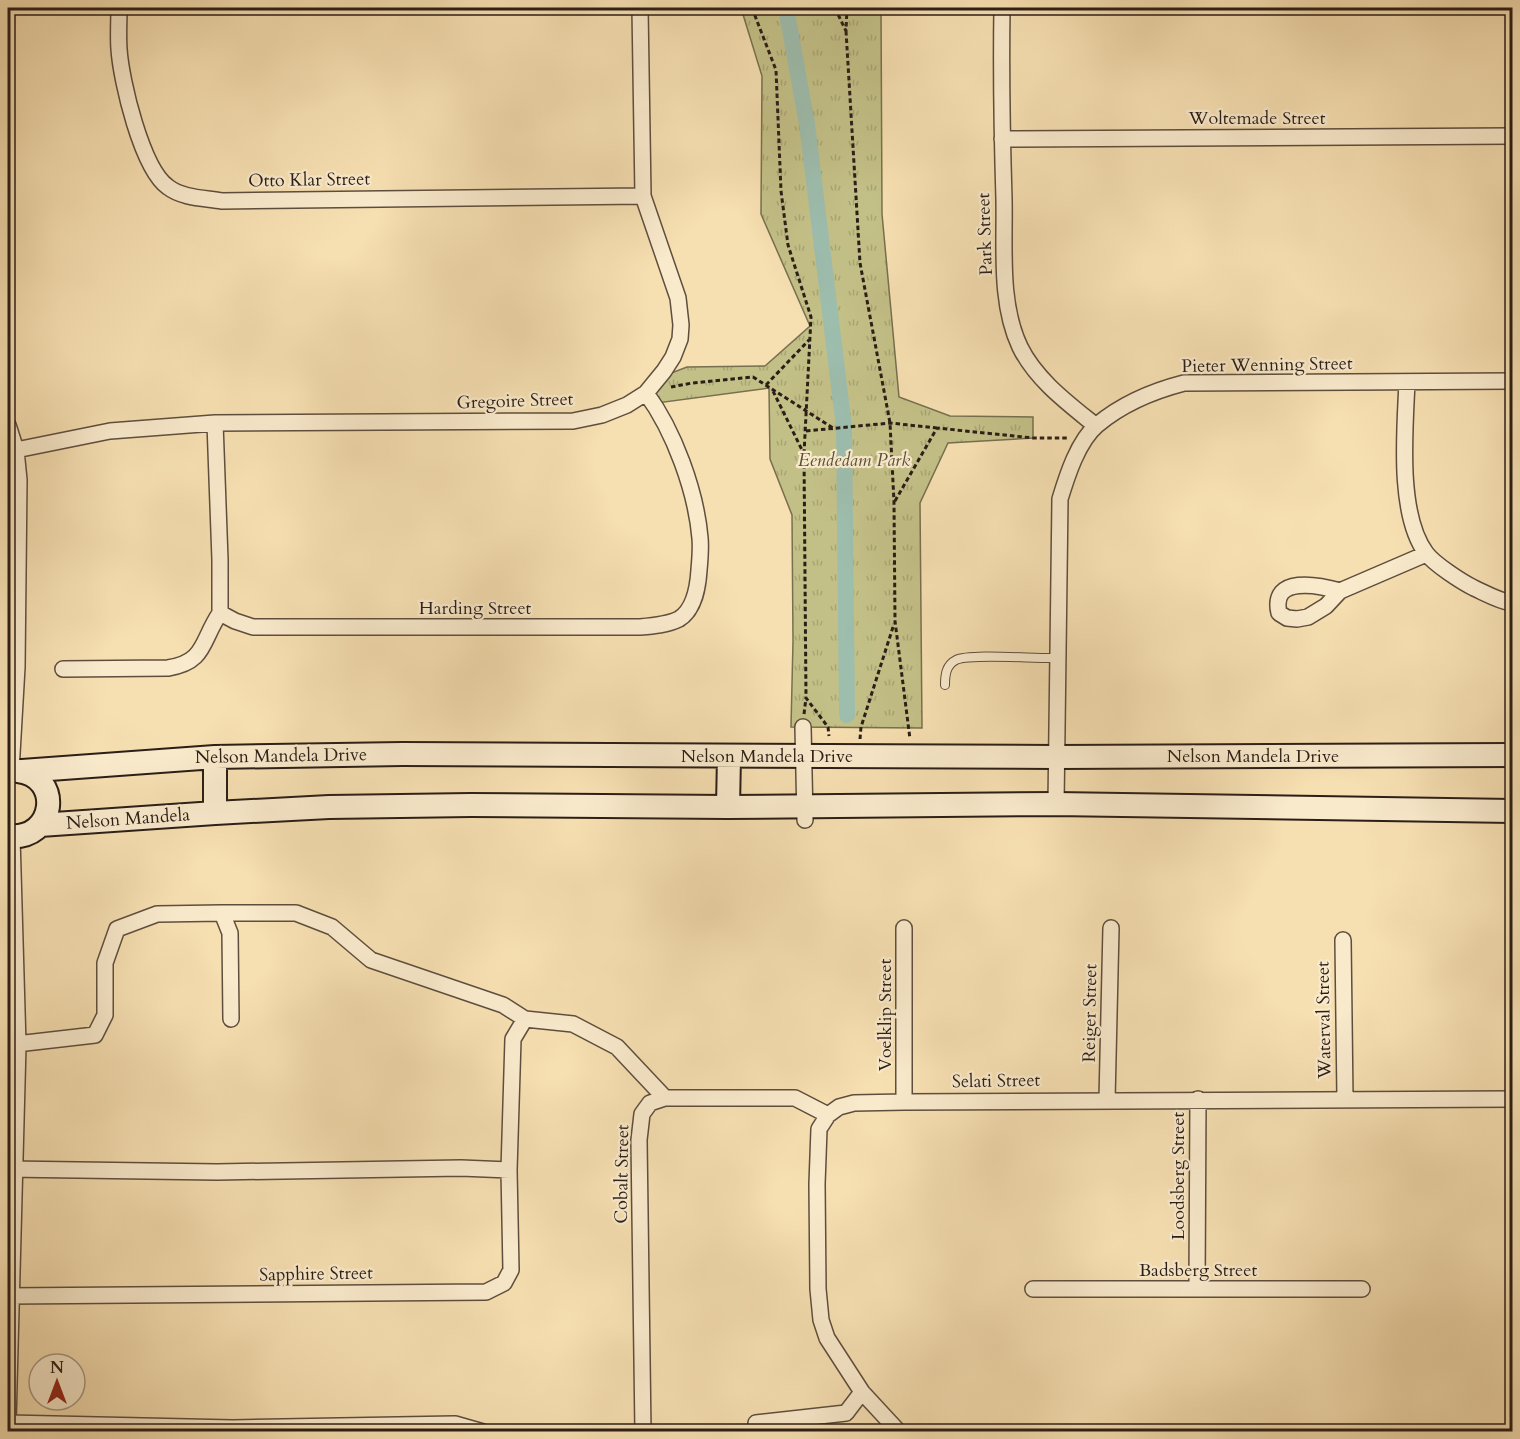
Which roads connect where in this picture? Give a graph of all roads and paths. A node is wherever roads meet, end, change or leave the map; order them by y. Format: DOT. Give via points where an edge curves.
graph roads {
  1 [pos="119,8"];
  2 [pos="640,8"];
  3 [pos="752,8"];
  4 [pos="835,8"];
  5 [pos="847,8"];
  6 [pos="1002,8"];
  7 [pos="846,31"];
  8 [pos="1512,136"];
  9 [pos="1002,139"];
  10 [pos="643,196"];
  11 [pos="810,339"];
  12 [pos="1512,381"];
  13 [pos="1407,382"];
  14 [pos="766,385"];
  15 [pos="773,389"];
  16 [pos="646,393"];
  17 [pos="807,411"];
  18 [pos="215,423"];
  19 [pos="890,423"];
  20 [pos="8,425"];
  21 [pos="1096,426"];
  22 [pos="833,428"];
  23 [pos="937,428"];
  24 [pos="806,431"];
  25 [pos="1087,439"];
  26 [pos="16,450"];
  27 [pos="804,454"];
  28 [pos="894,502"];
  29 [pos="1426,554"];
  30 [pos="1340,591"];
  31 [pos="1512,603"];
  32 [pos="220,613"];
  33 [pos="895,621"];
  34 [pos="12,655"];
  35 [pos="1057,658"];
  36 [pos="63,669"];
  37 [pos="945,685"];
  38 [pos="806,698"];
  39 [pos="803,727"];
  40 [pos="1512,754"];
  41 [pos="859,755"];
  42 [pos="215,756"];
  43 [pos="729,756"];
  44 [pos="803,756"];
  45 [pos="912,756"];
  46 [pos="1056,757"];
  47 [pos="14,771"];
  48 [pos="1056,804"];
  49 [pos="728,807"];
  50 [pos="1512,811"];
  51 [pos="215,813"];
  52 [pos="805,814"];
  53 [pos="40,825"];
  54 [pos="10,837"];
  55 [pos="222,913"];
  56 [pos="904,928"];
  57 [pos="1111,928"];
  58 [pos="1343,939"];
  59 [pos="231,1019"];
  60 [pos="525,1019"];
  61 [pos="13,1045"];
  62 [pos="665,1098"];
  63 [pos="1198,1099"];
  64 [pos="1345,1099"];
  65 [pos="1512,1099"];
  66 [pos="1107,1100"];
  67 [pos="904,1102"];
  68 [pos="828,1115"];
  69 [pos="11,1169"];
  70 [pos="509,1170"];
  71 [pos="1033,1289"];
  72 [pos="1197,1289"];
  73 [pos="1362,1289"];
  74 [pos="10,1296"];
  75 [pos="862,1392"];
  76 [pos="8,1423"];
  77 [pos="756,1423"];
  78 [pos="483,1431"];
  79 [pos="643,1431"];
  80 [pos="899,1431"];
  1 -- 10 [label="street, Otto Klar Street" via="121,69 144,153 154,173 168,188 222,201"];
  2 -- 10 [label="street, Gregoire Street"];
  3 -- 11 [label="path" via="776,70 781,190 788,245 811,317"];
  4 -- 7 [label="path"];
  5 -- 7 [label="path"];
  6 -- 9 [label="street, Park Street"];
  7 -- 19 [label="path" via="860,263"];
  8 -- 9 [label="street, Woltemade Street"];
  9 -- 21 [label="street, Park Street" via="1010,320 1021,349 1040,375"];
  10 -- 16 [label="street, Gregoire Street" via="678,298 681,325 673,357"];
  11 -- 14 [label="path"];
  11 -- 17 [label="path"];
  12 -- 13 [label="street, Pieter Wenning Street"];
  13 -- 21 [label="street, Pieter Wenning Street" via="1184,383 1156,390"];
  13 -- 29 [label="street" via="1406,488 1414,527"];
  14 -- 15 [label="path"];
  14 -- 16 [label="path" via="753,377 692,383"];
  15 -- 17 [label="path"];
  15 -- 27 [label="path"];
  16 -- 18 [label="street, Gregoire Street" via="602,415 573,421"];
  16 -- 32 [label="street, Harding Street" via="672,438 692,493 701,538 698,583 691,605 680,618 639,627 253,627"];
  17 -- 22 [label="path"];
  17 -- 24 [label="path"];
  18 -- 26 [label="street, Gregoire Street" via="110,431"];
  18 -- 32 [label="street"];
  19 -- 22 [label="path"];
  19 -- 23 [label="path"];
  19 -- 28 [label="path"];
  20 -- 26 [label="street"];
  21 -- 25 [label="street, Pieter Wenning Street"];
  22 -- 24 [label="path"];
  23 -- 25 [label="path"];
  23 -- 28 [label="path"];
  24 -- 27 [label="path"];
  25 -- 35 [label="street, Pieter Wenning Street" via="1070,466 1060,499"];
  26 -- 34 [label="street" via="19,480"];
  27 -- 38 [label="path"];
  28 -- 33 [label="path"];
  29 -- 30 [label="street"];
  29 -- 31 [label="street" via="1461,582"];
  32 -- 36 [label="street" via="197,656 185,665"];
  33 -- 41 [label="path" via="861,727"];
  33 -- 45 [label="path"];
  34 -- 47 [label="street"];
  35 -- 37 [label="lane" via="957,660 949,665"];
  35 -- 46 [label="street, Pieter Wenning Street"];
  39 -- 44 [label="street"];
  40 -- 46 [label="street, Nelson Mandela Drive"];
  41 -- 44 [label="street, Nelson Mandela Drive"];
  41 -- 45 [label="street, Nelson Mandela Drive"];
  42 -- 43 [label="street, Nelson Mandela Drive"];
  42 -- 47 [label="street, Nelson Mandela Drive"];
  42 -- 51 [label="street"];
  43 -- 44 [label="street, Nelson Mandela Drive"];
  43 -- 49 [label="street"];
  44 -- 52 [label="street"];
  45 -- 46 [label="street, Nelson Mandela Drive"];
  46 -- 48 [label="street, Pieter Wenning Street"];
  47 -- 53 [label="street" via="32,775 46,790 48,811"];
  48 -- 50 [label="street"];
  48 -- 52 [label="street"];
  49 -- 51 [label="street" via="329,807"];
  49 -- 52 [label="street"];
  51 -- 53 [label="street, Nelson Mandela"];
  53 -- 54 [label="street" via="28,835"];
  54 -- 61 [label="street"];
  55 -- 59 [label="street" via="230,933"];
  55 -- 60 [label="street" via="296,913 332,927 371,960 503,1005"];
  55 -- 61 [label="street" via="157,914 117,929 105,963 105,1015 95,1035"];
  56 -- 67 [label="street, Voelklip Street"];
  57 -- 66 [label="street, Reiger Street"];
  58 -- 64 [label="street, Waterval Street"];
  60 -- 62 [label="street" via="573,1024 617,1047"];
  60 -- 70 [label="street, Sapphire Street" via="513,1039"];
  61 -- 69 [label="street"];
  62 -- 68 [label="street" via="795,1098"];
  62 -- 79 [label="street, Cobalt Street" via="650,1103 642,1114 639,1140"];
  63 -- 64 [label="street, Selati Street"];
  63 -- 66 [label="street, Selati Street"];
  63 -- 72 [label="street, Loodsberg Street"];
  64 -- 65 [label="street, Selati Street"];
  66 -- 67 [label="street, Selati Street"];
  67 -- 68 [label="street, Selati Street" via="854,1103"];
  68 -- 75 [label="street" via="819,1129 817,1184 821,1320 827,1338"];
  69 -- 70 [label="street"];
  69 -- 74 [label="street"];
  70 -- 74 [label="street, Sapphire Street" via="512,1270 504,1283 486,1292"];
  71 -- 72 [label="street, Badsberg Street"];
  72 -- 73 [label="street, Badsberg Street"];
  74 -- 76 [label="street"];
  75 -- 77 [label="street" via="846,1413"];
  75 -- 80 [label="street"];
  76 -- 78 [label="street" via="233,1428 454,1424"];
}
